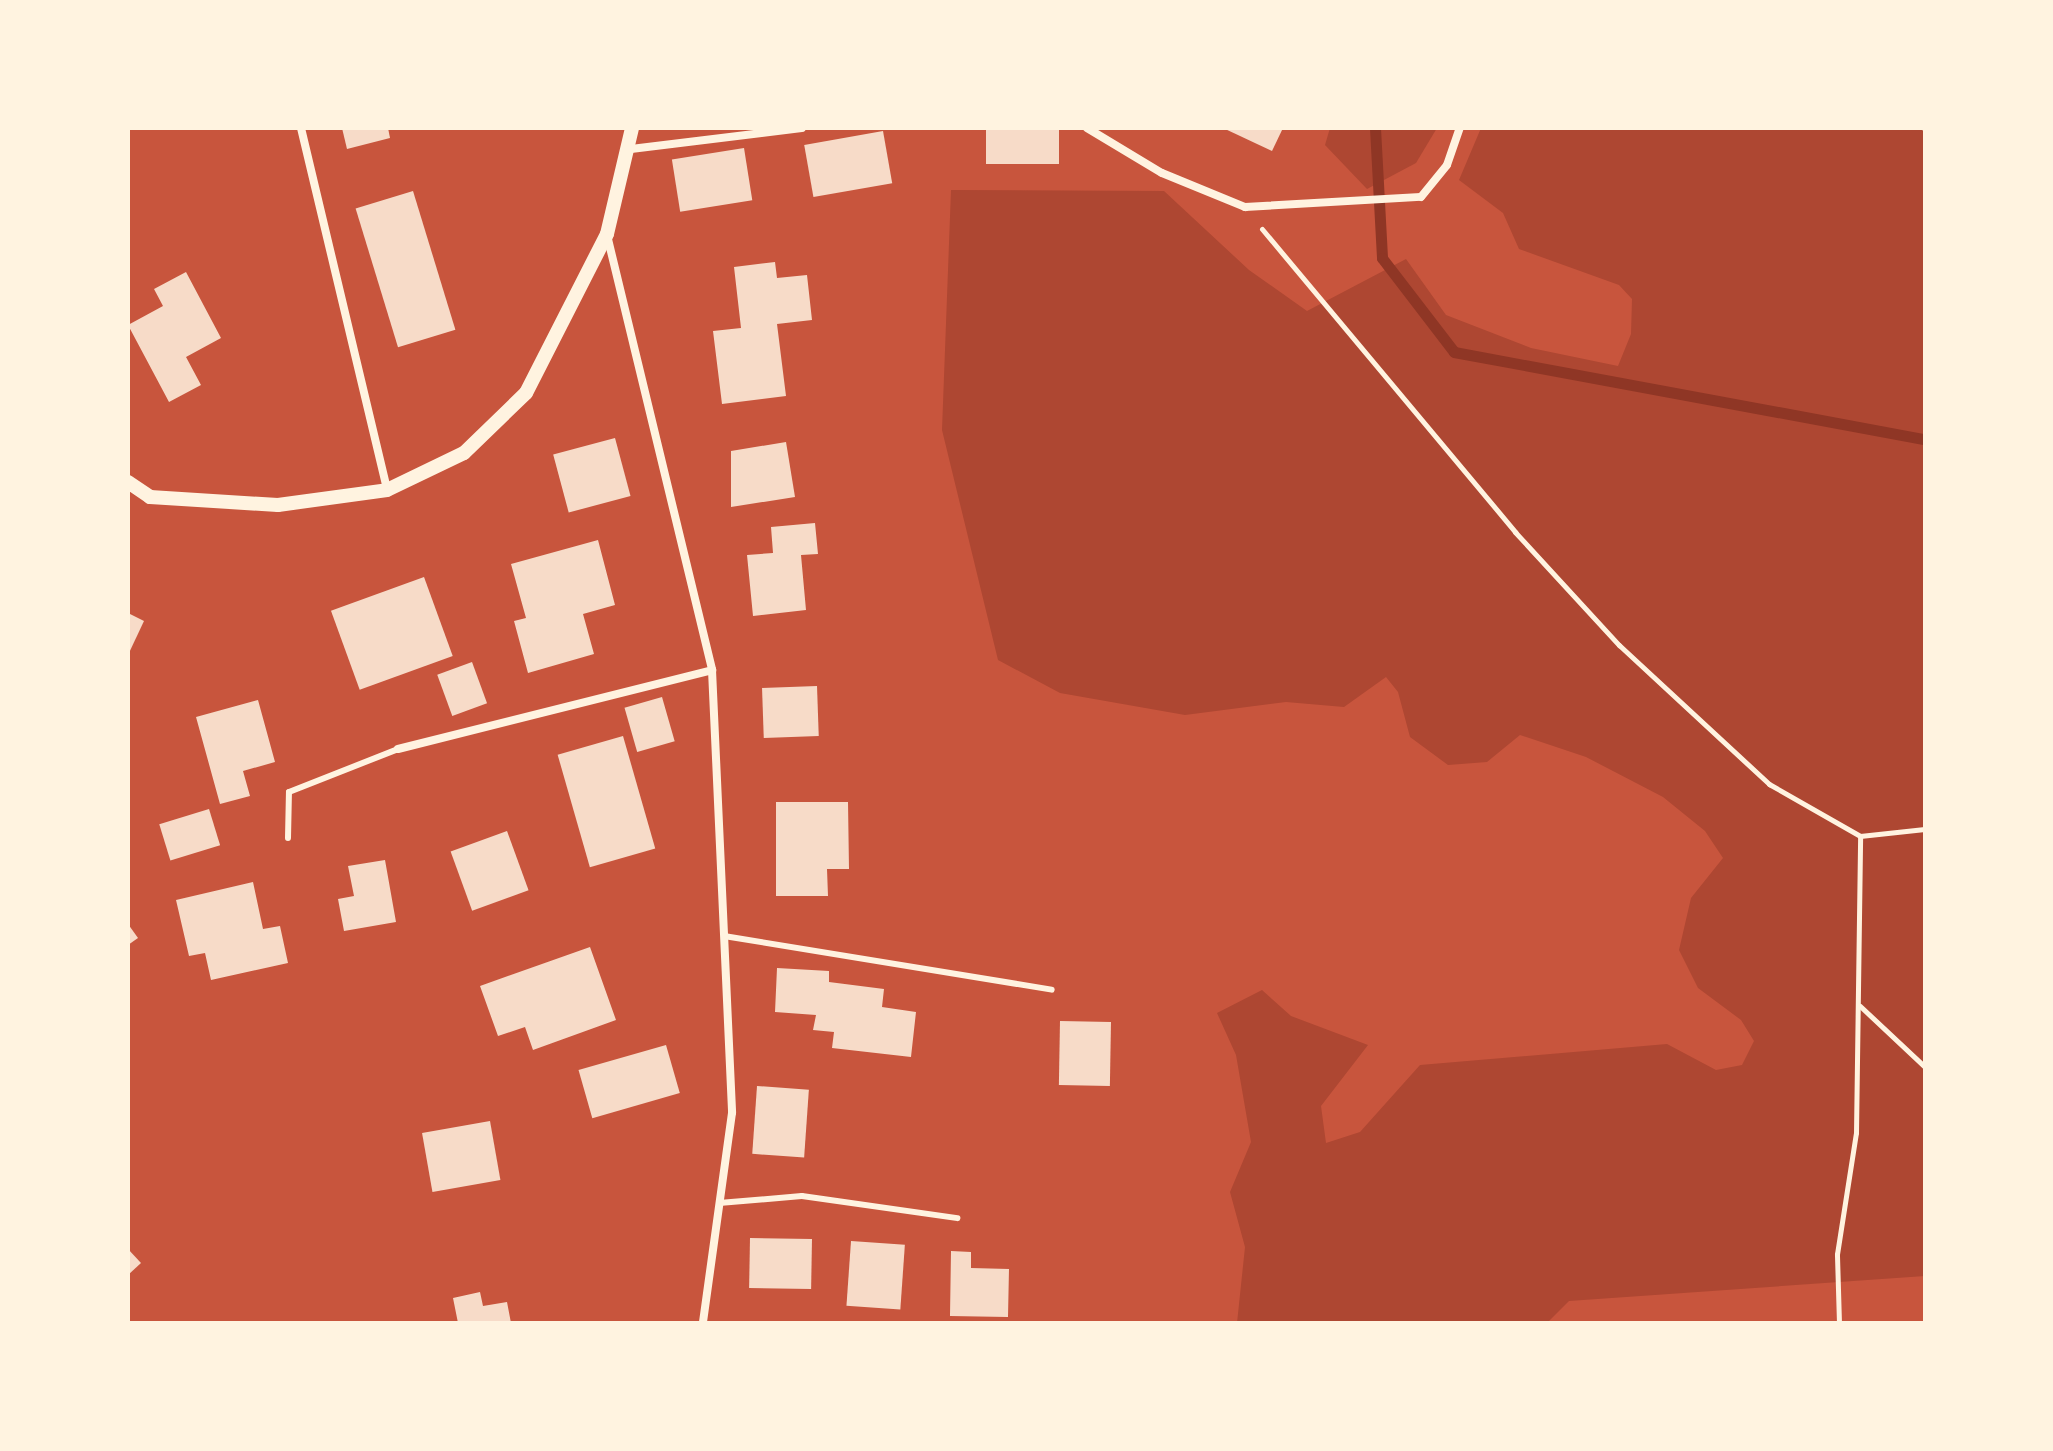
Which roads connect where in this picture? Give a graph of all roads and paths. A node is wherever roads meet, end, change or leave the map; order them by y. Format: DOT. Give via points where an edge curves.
graph roads {
  1 [pos="301,128"];
  2 [pos="632,128"];
  3 [pos="802,128"];
  4 [pos="1087,128"];
  5 [pos="1460,128"];
  6 [pos="631,149"];
  7 [pos="1245,207"];
  8 [pos="607,234"];
  9 [pos="128,482"];
  10 [pos="387,490"];
  11 [pos="712,670"];
  12 [pos="398,749"];
  13 [pos="1925,829"];
  14 [pos="1860,836"];
  15 [pos="288,838"];
  16 [pos="724,936"];
  17 [pos="1052,990"];
  18 [pos="1860,1006"];
  19 [pos="1925,1067"];
  20 [pos="719,1203"];
  21 [pos="957,1218"];
  22 [pos="703,1323"];
  23 [pos="1839,1323"];
  1 -- 10 [label="street"];
  2 -- 6 [label="street"];
  3 -- 6 [label="street"];
  4 -- 7 [label="street" via="1162,173"];
  5 -- 7 [label="street" via="1447,165 1421,197"];
  6 -- 8 [label="street"];
  7 -- 14 [label="path" via="1336,323 1619,645 1769,784"];
  8 -- 10 [label="street" via="526,393 464,453"];
  8 -- 11 [label="street"];
  9 -- 10 [label="street" via="150,497 278,505"];
  11 -- 12 [label="street"];
  11 -- 16 [label="street"];
  12 -- 15 [label="lane" via="289,792"];
  13 -- 14 [label="path"];
  14 -- 18 [label="path"];
  16 -- 17 [label="lane"];
  16 -- 20 [label="street" via="732,1113"];
  18 -- 19 [label="path"];
  18 -- 23 [label="path" via="1856,1133 1837,1254"];
  20 -- 21 [label="lane" via="802,1196"];
  20 -- 22 [label="street"];
}
